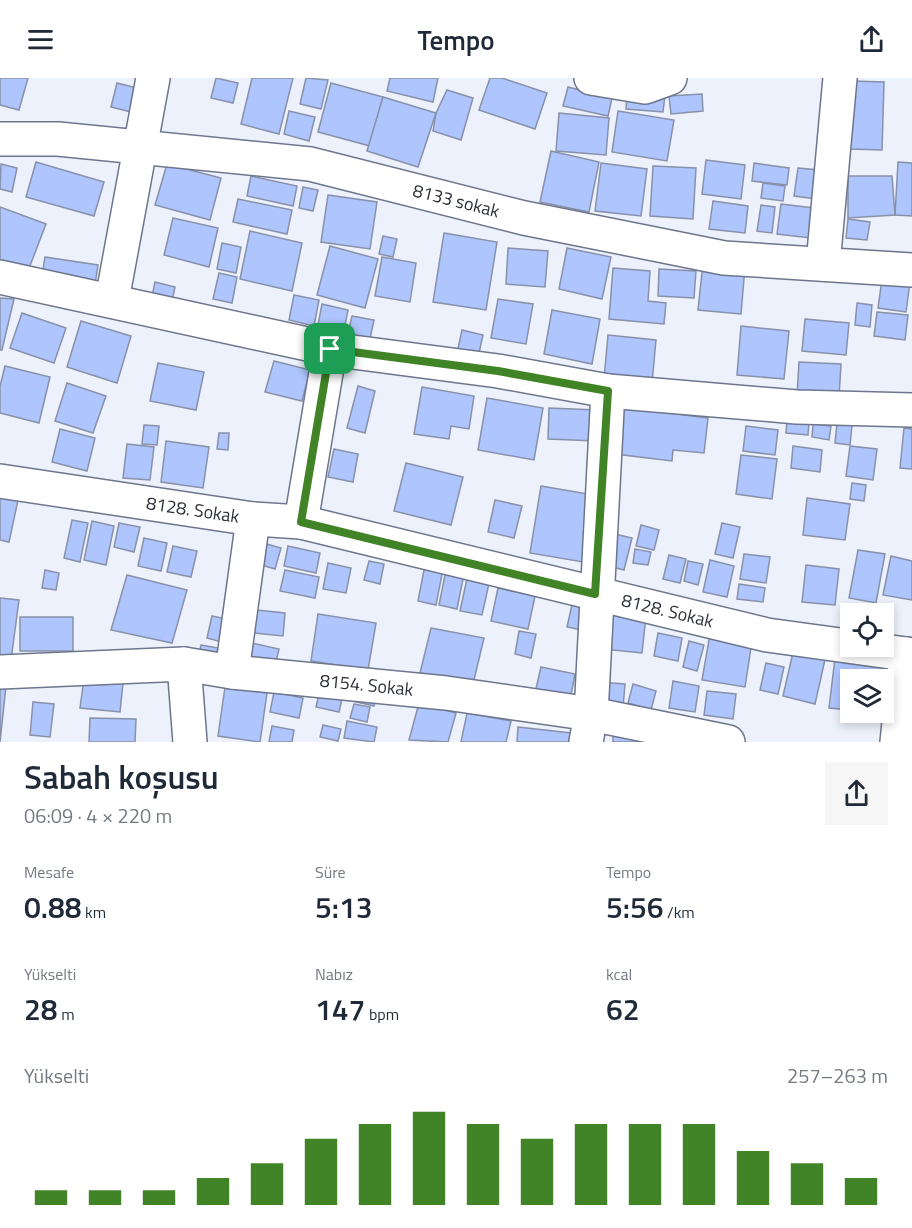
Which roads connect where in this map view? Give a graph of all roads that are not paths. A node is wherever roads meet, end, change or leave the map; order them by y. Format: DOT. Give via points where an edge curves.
graph roads {
  1 [pos="153,78"];
  2 [pos="591,78"];
  3 [pos="670,78"];
  4 [pos="840,78"];
  5 [pos="4,136"];
  6 [pos="140,147"];
  7 [pos="823,264"];
  8 [pos="912,270"];
  9 [pos="0,277"];
  10 [pos="112,300"];
  11 [pos="330,349"];
  12 [pos="608,391"];
  13 [pos="912,410"];
  14 [pos="0,481"];
  15 [pos="253,519"];
  16 [pos="301,522"];
  17 [pos="595,594"];
  18 [pos="909,655"];
  19 [pos="184,664"];
  20 [pos="0,672"];
  21 [pos="232,672"];
  22 [pos="589,728"];
  23 [pos="190,742"];
  24 [pos="728,742"];
  25 [pos="897,742"];
  1 -- 6 [label="street"];
  2 -- 3 [label="street" via="645,87"];
  4 -- 7 [label="street"];
  5 -- 6 [label="street, 8133 sokak"];
  6 -- 7 [label="street, 8133 sokak" via="310,164 524,218 712,255"];
  6 -- 10 [label="street"];
  7 -- 8 [label="street, 8133 sokak"];
  9 -- 10 [label="street"];
  10 -- 11 [label="street"];
  11 -- 12 [label="street" via="498,371"];
  11 -- 16 [label="street"];
  12 -- 13 [label="street" via="796,407"];
  12 -- 17 [label="street"];
  14 -- 15 [label="street, 8128. Sokak"];
  15 -- 16 [label="street, 8128. Sokak"];
  15 -- 21 [label="street"];
  16 -- 17 [label="street, 8128. Sokak"];
  17 -- 18 [label="street, 8128. Sokak" via="767,635"];
  17 -- 22 [label="street"];
  18 -- 25 [label="street"];
  19 -- 20 [label="street, 8154. Sokak"];
  19 -- 21 [label="street, 8154. Sokak"];
  19 -- 23 [label="street"];
  21 -- 22 [label="street, 8154. Sokak" via="446,693"];
  22 -- 24 [label="street, 8154. Sokak"];
}
